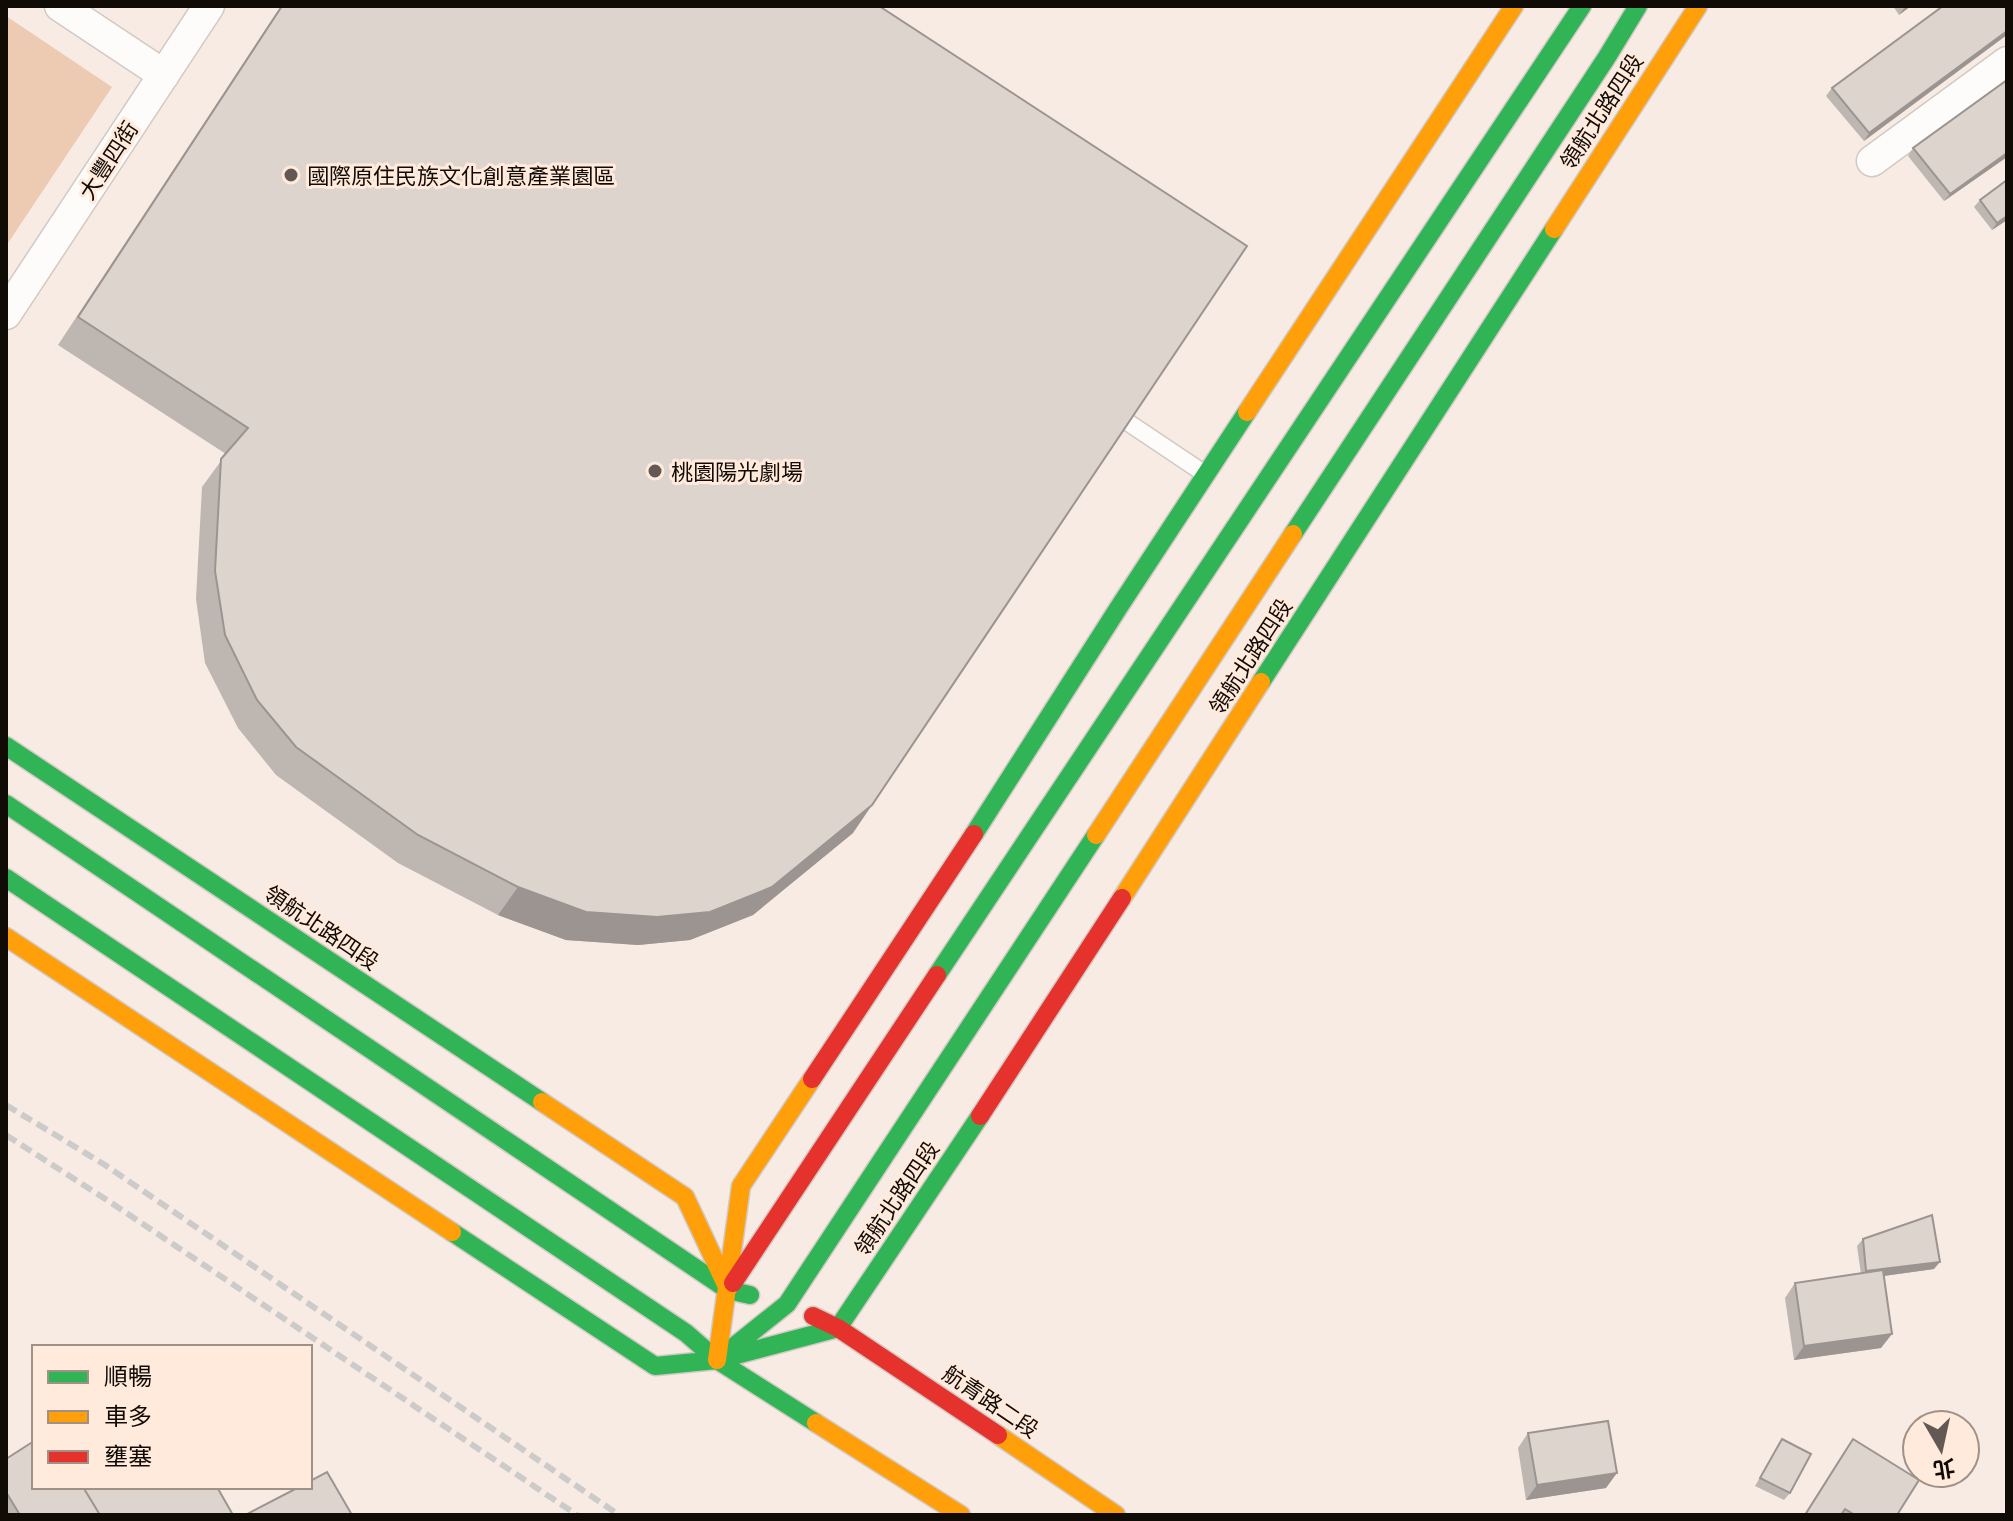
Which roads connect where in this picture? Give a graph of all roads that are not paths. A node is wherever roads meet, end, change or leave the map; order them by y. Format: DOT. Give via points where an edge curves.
graph roads {
  1 [pos="60,6"];
  2 [pos="209,6"];
  3 [pos="1514,6"];
  4 [pos="1582,6"];
  5 [pos="1638,6"];
  6 [pos="1656,6"];
  7 [pos="1691,16"];
  8 [pos="2007,62"];
  9 [pos="164,75"];
  10 [pos="1872,161"];
  11 [pos="6,314"];
  12 [pos="1097,403"];
  13 [pos="1206,475"];
  14 [pos="6,746"];
  15 [pos="6,804"];
  16 [pos="6,878"];
  17 [pos="6,937"];
  18 [pos="728,1290"];
  19 [pos="787,1304"];
  20 [pos="838,1328"];
  21 [pos="717,1360"];
  22 [pos="961,1515"];
  23 [pos="1116,1515"];
  1 -- 9 [label="street"];
  2 -- 9 [label="street, 大豐四街"];
  3 -- 13 [label="street"];
  4 -- 18 [label="street"];
  5 -- 19 [label="street, 領航北路四段"];
  6 -- 7 [label="street"];
  7 -- 20 [label="street, 領航北路四段" via="1034,1034"];
  8 -- 10 [label="street"];
  9 -- 11 [label="street, 大豐四街"];
  12 -- 13 [label="lane"];
  13 -- 18 [label="street" via="912,930 734,1187"];
  14 -- 18 [label="street, 領航北路四段" via="692,1195"];
  15 -- 18 [label="street"];
  16 -- 21 [label="street" via="686,1333"];
  17 -- 21 [label="street" via="655,1366"];
  18 -- 19 [label="street"];
  18 -- 21 [label="street"];
  19 -- 20 [label="street"];
  19 -- 21 [label="street, 領航北路四段"];
  20 -- 21 [label="street"];
  20 -- 23 [label="street, 航青路二段"];
  21 -- 22 [label="street"];
}
